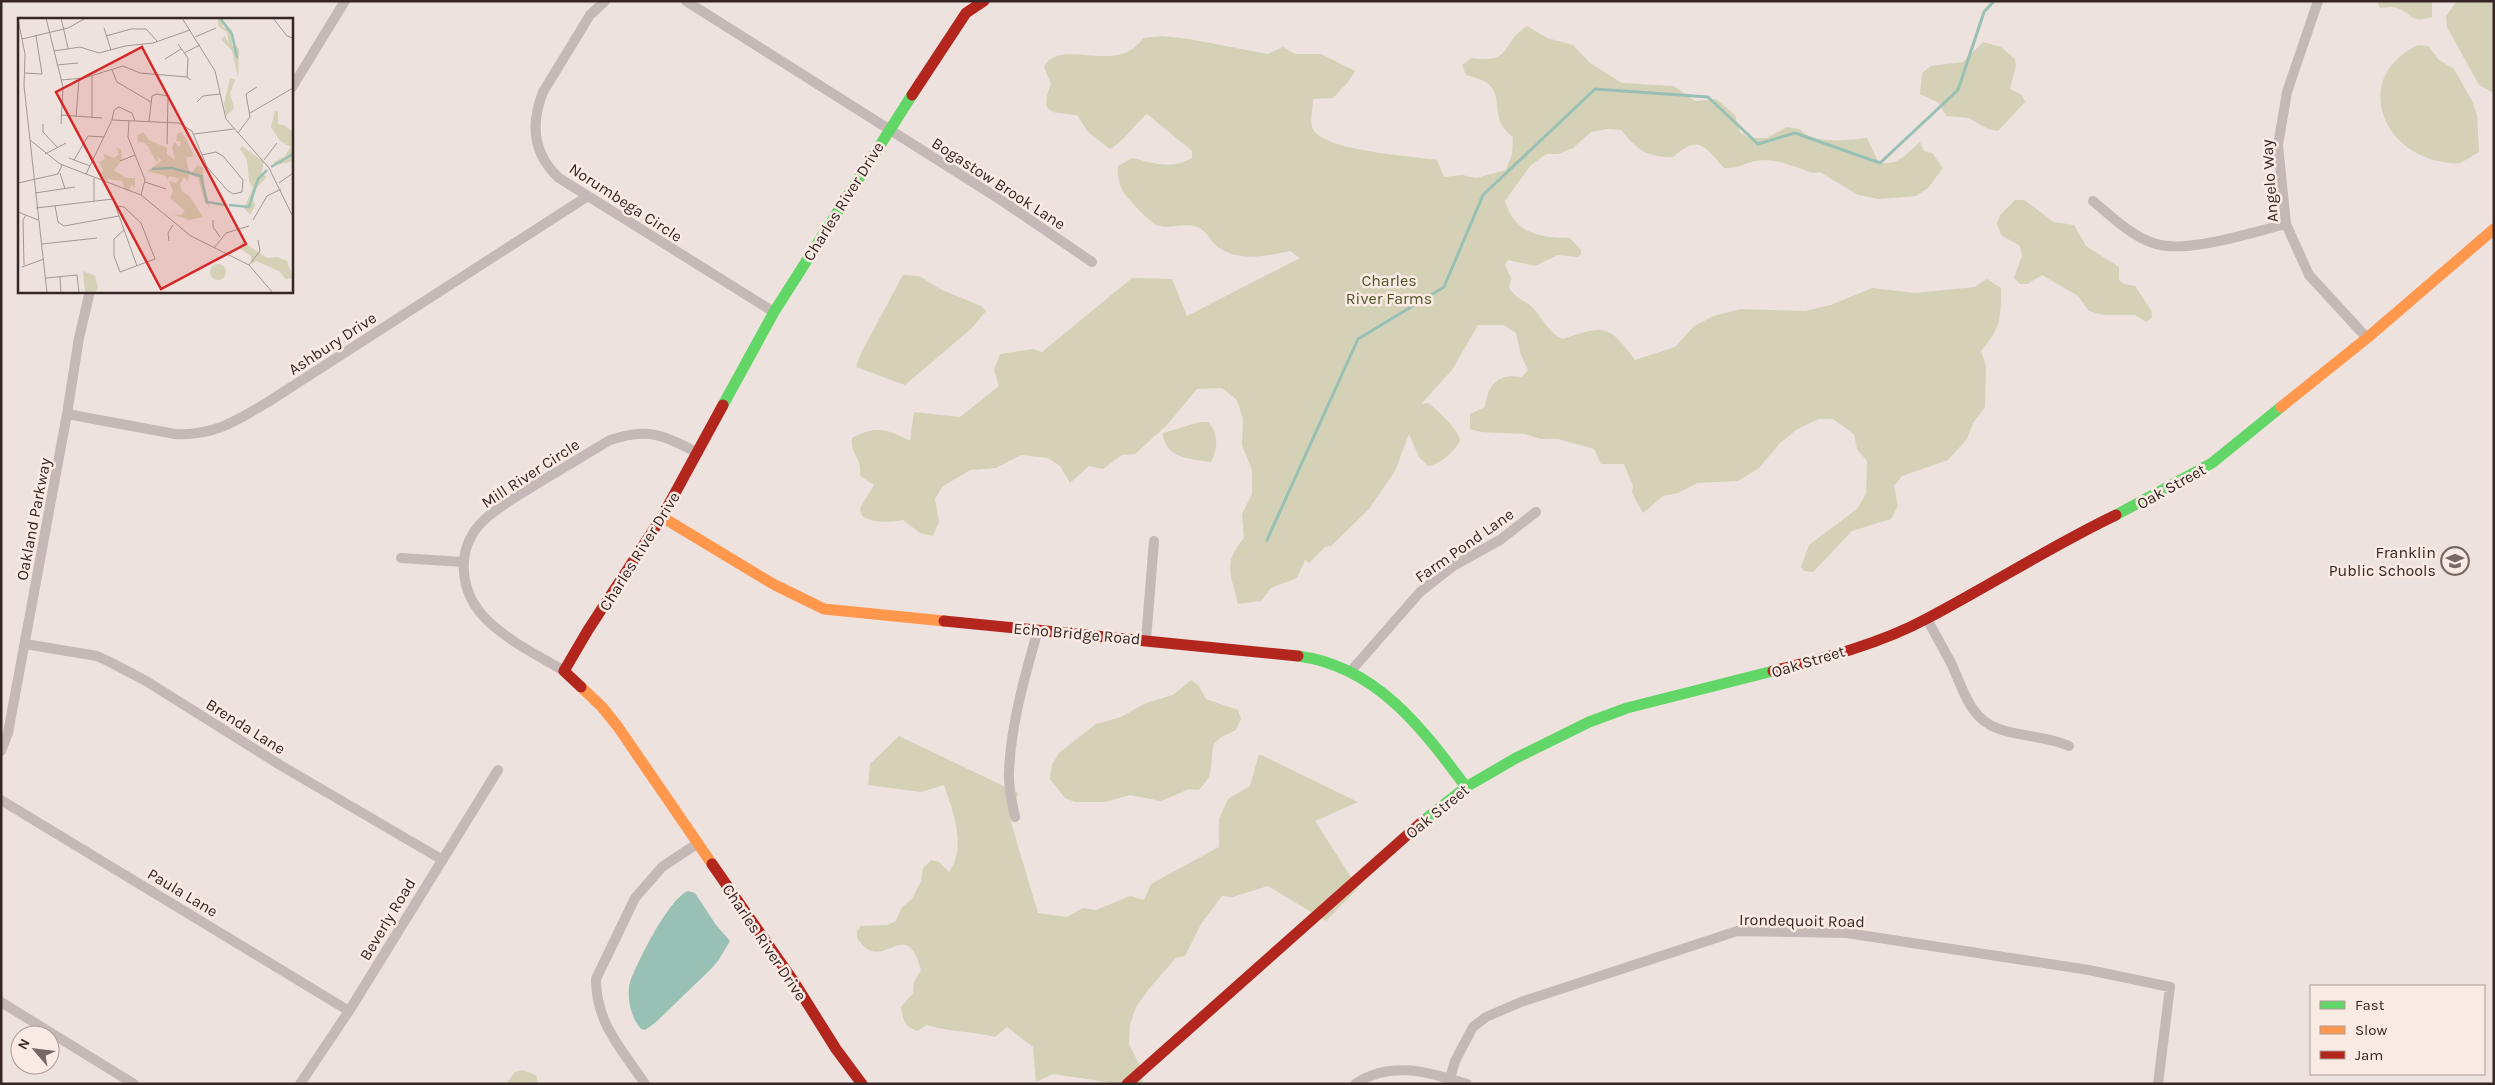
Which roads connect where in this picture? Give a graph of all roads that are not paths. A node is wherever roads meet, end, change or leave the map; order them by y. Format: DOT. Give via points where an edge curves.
graph roads {
  1 [pos="346,1"];
  2 [pos="605,1"];
  3 [pos="686,1"];
  4 [pos="984,1"];
  5 [pos="2318,1"];
  6 [pos="292,87"];
  7 [pos="889,130"];
  8 [pos="588,196"];
  9 [pos="2093,201"];
  10 [pos="2286,224"];
  11 [pos="2494,229"];
  12 [pos="1092,262"];
  13 [pos="90,292"];
  14 [pos="774,312"];
  15 [pos="2367,338"];
  16 [pos="68,414"];
  17 [pos="698,453"];
  18 [pos="1536,512"];
  19 [pos="662,517"];
  20 [pos="1154,541"];
  21 [pos="401,558"];
  22 [pos="463,562"];
  23 [pos="1927,619"];
  24 [pos="1038,630"];
  25 [pos="1146,640"];
  26 [pos="25,644"];
  27 [pos="564,671"];
  28 [pos="1351,671"];
  29 [pos="2069,746"];
  30 [pos="1,751"];
  31 [pos="498,770"];
  32 [pos="1466,787"];
  33 [pos="1,800"];
  34 [pos="1016,817"];
  35 [pos="698,843"];
  36 [pos="441,859"];
  37 [pos="1,1002"];
  38 [pos="349,1011"];
  39 [pos="1450,1078"];
  40 [pos="134,1084"];
  41 [pos="300,1084"];
  42 [pos="645,1084"];
  43 [pos="862,1084"];
  44 [pos="1127,1084"];
  45 [pos="1355,1084"];
  46 [pos="1467,1084"];
  47 [pos="2158,1084"];
  1 -- 6 [label="street"];
  2 -- 8 [label="street, Norumbega Circle" via="590,15 543,92 534,134 542,159 551,171"];
  3 -- 7 [label="street"];
  4 -- 7 [label="street, Charles River Drive" via="966,13"];
  5 -- 10 [label="street, Angelo Way" via="2287,92 2278,145"];
  7 -- 12 [label="street, Bogastow Brook Lane"];
  7 -- 14 [label="street, Charles River Drive"];
  8 -- 14 [label="street, Norumbega Circle"];
  8 -- 16 [label="street, Ashbury Drive" via="268,402 213,431 175,434"];
  9 -- 10 [label="street" via="2134,233 2154,244 2178,247 2219,241"];
  10 -- 15 [label="street, Angelo Way" via="2309,275"];
  11 -- 15 [label="street, Oak Street"];
  13 -- 16 [label="street, Oakland Parkway" via="79,338"];
  14 -- 17 [label="street, Charles River Drive"];
  15 -- 23 [label="street, Oak Street" via="2212,463 2068,538"];
  16 -- 26 [label="street, Oakland Parkway"];
  17 -- 19 [label="street, Charles River Drive"];
  17 -- 22 [label="street, Mill River Circle" via="664,436 650,433 626,434 610,440 512,499 484,520 464,554"];
  18 -- 28 [label="street, Farm Pond Lane" via="1500,540 1453,566 1420,592"];
  19 -- 24 [label="street, Echo Bridge Road" via="773,584 824,609"];
  19 -- 27 [label="street, Charles River Drive"];
  20 -- 25 [label="street"];
  21 -- 22 [label="street"];
  22 -- 27 [label="street" via="463,577 481,614 519,644"];
  23 -- 29 [label="street" via="1960,688 1978,716 1998,729"];
  23 -- 32 [label="street, Oak Street" via="1884,638 1813,661 1612,714 1558,736"];
  24 -- 25 [label="street, Echo Bridge Road"];
  24 -- 34 [label="street" via="1012,744 1009,772"];
  25 -- 28 [label="street, Echo Bridge Road" via="1311,658"];
  26 -- 30 [label="street, Oakland Parkway" via="8,733"];
  26 -- 36 [label="street, Brenda Lane" via="97,656 110,662"];
  27 -- 35 [label="street, Charles River Drive" via="618,727"];
  28 -- 32 [label="street, Echo Bridge Road" via="1385,694 1407,715"];
  31 -- 36 [label="street, Beverly Road"];
  32 -- 44 [label="street, Oak Street" via="1440,806"];
  33 -- 38 [label="street, Paula Lane"];
  35 -- 42 [label="street" via="662,867 636,898 596,979 604,1022"];
  35 -- 43 [label="street, Charles River Drive"];
  36 -- 38 [label="street, Beverly Road"];
  37 -- 40 [label="street"];
  38 -- 41 [label="street, Beverly Road"];
  39 -- 45 [label="street" via="1397,1069 1375,1073"];
  39 -- 46 [label="street"];
  39 -- 47 [label="street, Irondequoit Road" via="1473,1027 1486,1017 1521,1002 1738,931 1847,933 2089,970 2170,987"];
}
